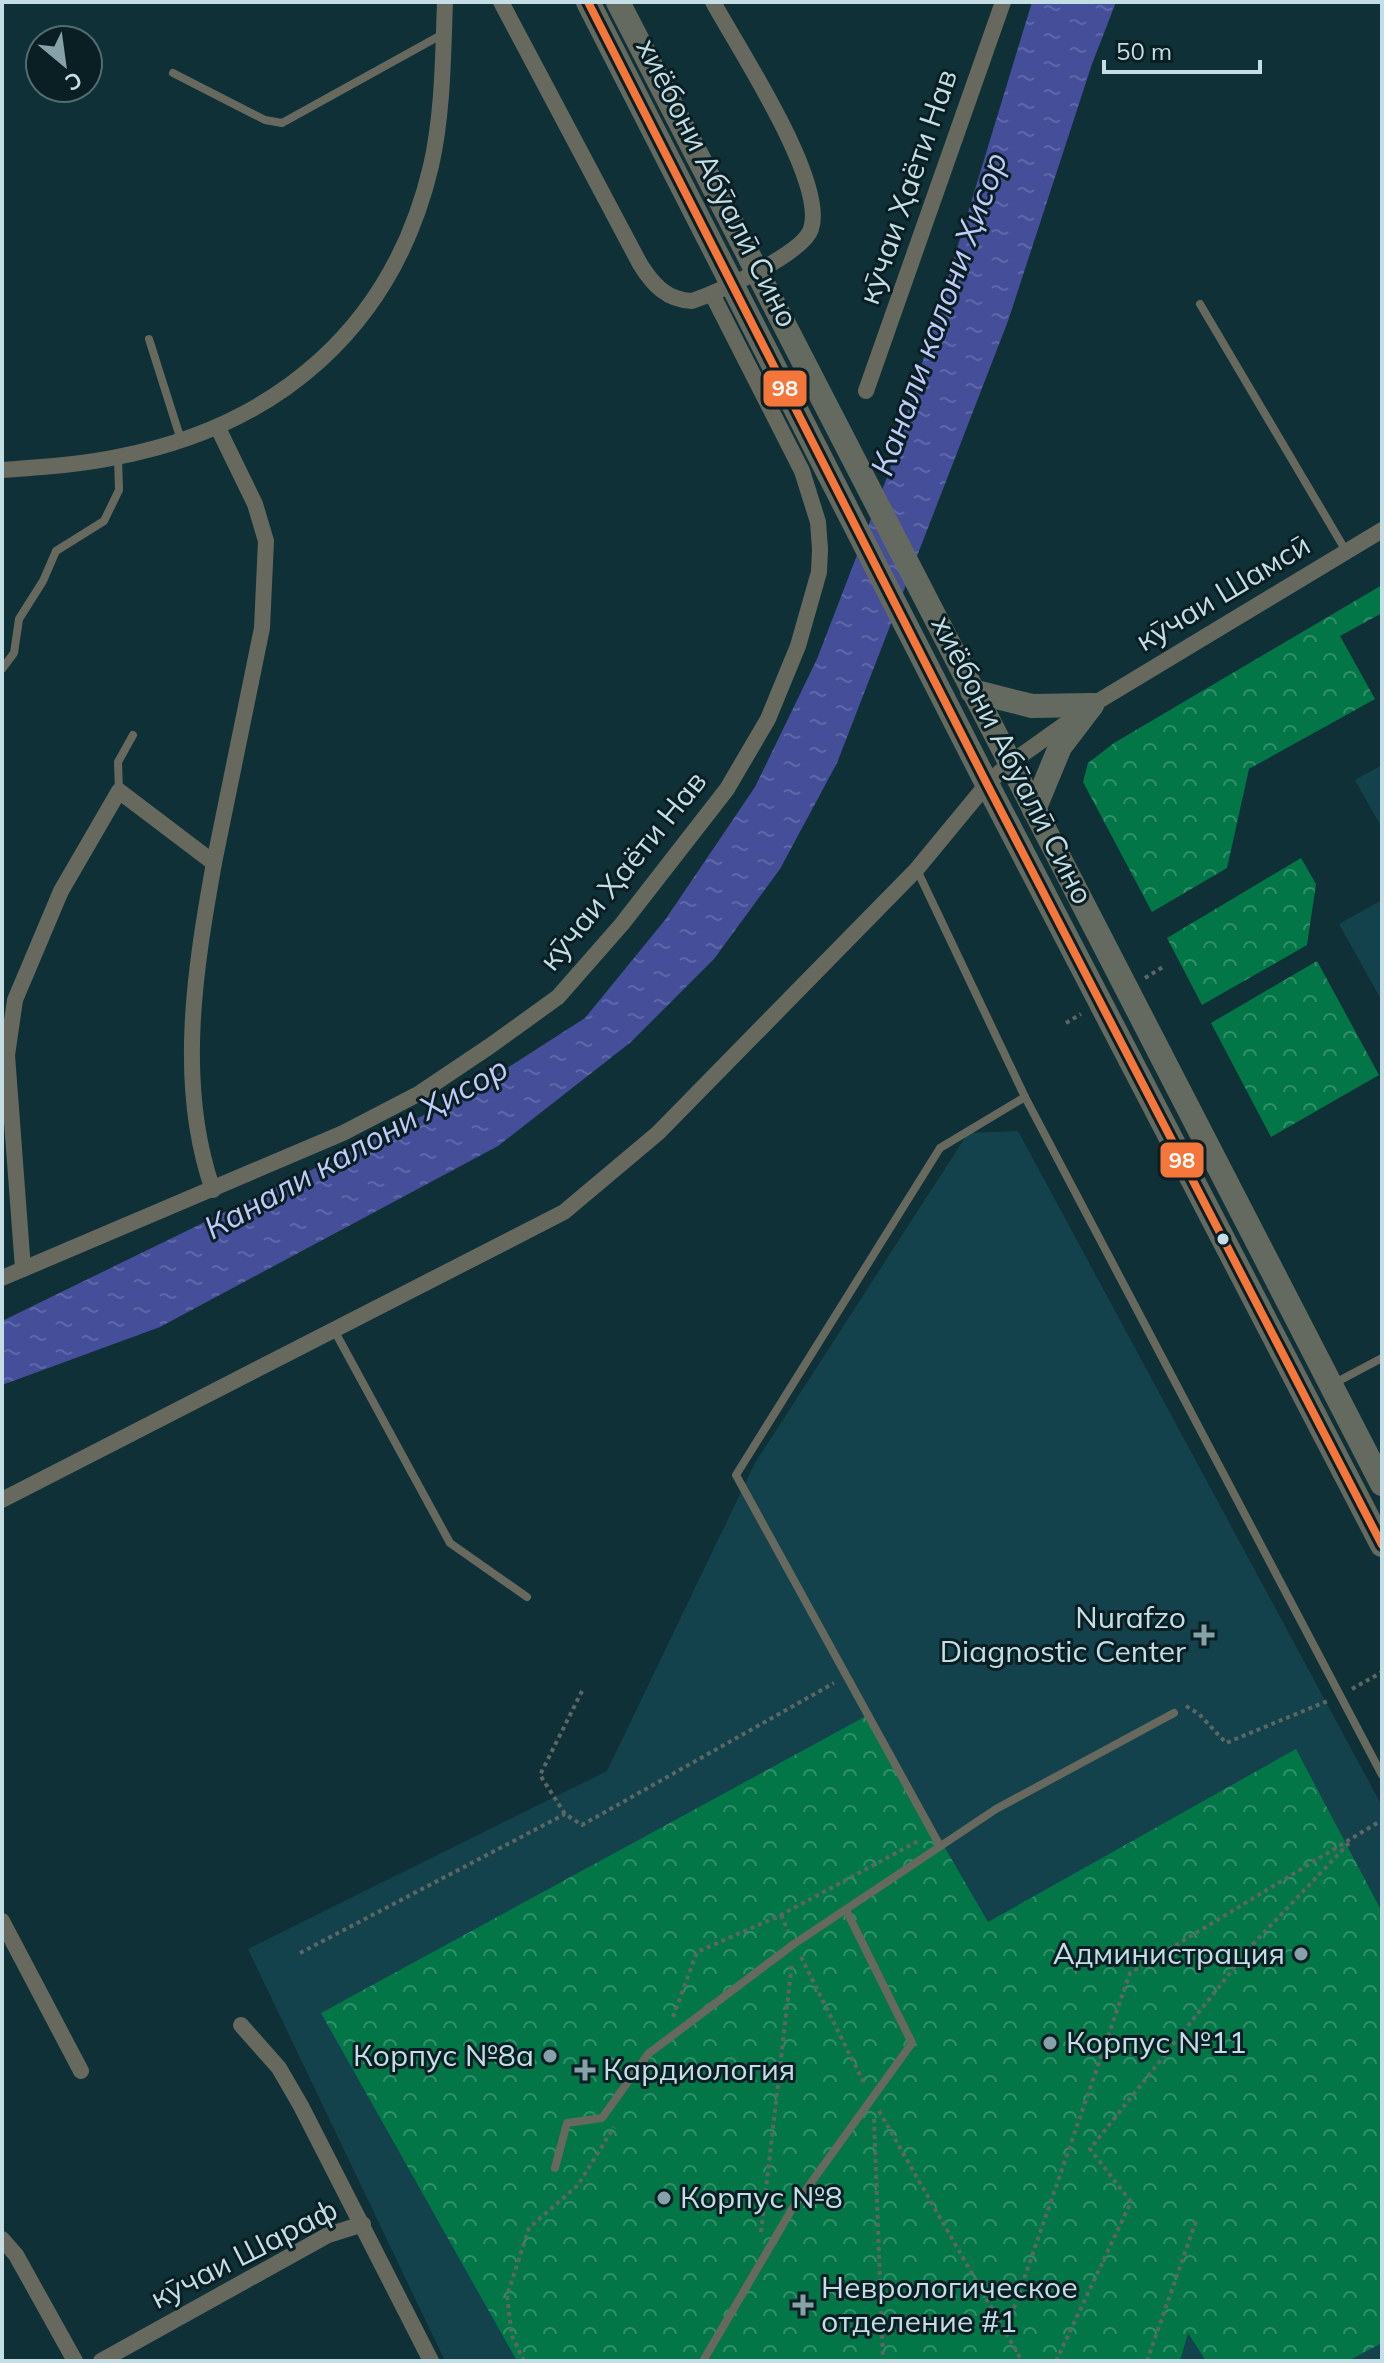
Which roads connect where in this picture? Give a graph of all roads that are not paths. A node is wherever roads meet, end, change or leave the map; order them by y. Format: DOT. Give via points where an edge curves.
graph roads {
  1 [pos="445,2"];
  2 [pos="501,2"];
  3 [pos="588,2"];
  4 [pos="618,2"];
  5 [pos="713,2"];
  6 [pos="1003,2"];
  7 [pos="444,34"];
  8 [pos="173,73"];
  9 [pos="712,294"];
  10 [pos="1200,304"];
  11 [pos="149,339"];
  12 [pos="866,391"];
  13 [pos="218,428"];
  14 [pos="181,440"];
  15 [pos="118,457"];
  16 [pos="2,470"];
  17 [pos="1382,530"];
  18 [pos="1346,551"];
  19 [pos="2,669"];
  20 [pos="972,691"];
  21 [pos="1092,705"];
  22 [pos="133,735"];
  23 [pos="1009,764"];
  24 [pos="987,784"];
  25 [pos="119,791"];
  26 [pos="1034,810"];
  27 [pos="214,863"];
  28 [pos="916,870"];
  29 [pos="1025,1097"];
  30 [pos="213,1190"];
  31 [pos="23,1269"];
  32 [pos="2,1278"];
  33 [pos="334,1330"];
  34 [pos="1382,1358"];
  35 [pos="1331,1386"];
  36 [pos="1382,1484"];
  37 [pos="2,1500"];
  38 [pos="1382,1545"];
  39 [pos="527,1597"];
  40 [pos="1174,1713"];
  41 [pos="1382,1775"];
  42 [pos="940,1846"];
  43 [pos="846,1910"];
  44 [pos="2,1921"];
  45 [pos="241,2025"];
  46 [pos="81,2071"];
  47 [pos="555,2168"];
  48 [pos="363,2224"];
  49 [pos="2,2239"];
  50 [pos="75,2361"];
  51 [pos="101,2361"];
  52 [pos="431,2361"];
  53 [pos="703,2361"];
  1 -- 7 [label="street"];
  2 -- 9 [label="street" via="649,278 676,300"];
  3 -- 24 [label="main road, хиёбони Абӯалӣ Сино"];
  4 -- 20 [label="main road, хиёбони Абӯалӣ Сино"];
  5 -- 9 [label="street" via="807,177 813,219 796,248"];
  6 -- 12 [label="street, кӯчаи Ҳаёти Нав"];
  7 -- 8 [label="lane" via="282,123 265,120"];
  7 -- 13 [label="street" via="431,164 413,226 376,296 327,358 273,400"];
  9 -- 30 [label="street, кӯчаи Ҳаёти Нав" via="802,471 818,522 819,572 798,646 749,754 680,853 558,997 420,1093"];
  10 -- 18 [label="lane"];
  11 -- 14 [label="lane"];
  13 -- 14 [label="street"];
  13 -- 27 [label="street" via="255,504 266,541 262,628"];
  14 -- 15 [label="street"];
  15 -- 16 [label="street"];
  15 -- 19 [label="lane" via="119,490 104,521 56,551 19,619 14,653"];
  17 -- 18 [label="street, кӯчаи Шамсӣ"];
  18 -- 21 [label="street, кӯчаи Шамсӣ"];
  20 -- 21 [label="main road" via="1032,706"];
  20 -- 23 [label="main road, хиёбони Абӯалӣ Сино"];
  21 -- 23 [label="street, кӯчаи Шамсӣ"];
  21 -- 26 [label="main road" via="1060,747"];
  22 -- 25 [label="lane" via="118,762"];
  23 -- 24 [label="street, кӯчаи Шамсӣ"];
  23 -- 26 [label="main road, хиёбони Абӯалӣ Сино"];
  24 -- 28 [label="street, кӯчаи Шамсӣ"];
  24 -- 38 [label="main road, хиёбони Абӯалӣ Сино"];
  25 -- 27 [label="street"];
  25 -- 31 [label="street" via="61,891 15,1000 7,1055"];
  26 -- 35 [label="main road, хиёбони Абӯалӣ Сино"];
  27 -- 30 [label="street" via="193,1028 197,1134"];
  28 -- 29 [label="lane"];
  28 -- 33 [label="street, кӯчаи Шамсӣ" via="658,1133 564,1212"];
  29 -- 41 [label="lane"];
  29 -- 42 [label="lane" via="940,1148 736,1475"];
  30 -- 31 [label="street, кӯчаи Ҳаёти Нав"];
  31 -- 32 [label="street, кӯчаи Ҳаёти Нав"];
  33 -- 37 [label="street, кӯчаи Шамсӣ"];
  33 -- 39 [label="lane" via="450,1543"];
  34 -- 35 [label="lane"];
  35 -- 36 [label="main road, хиёбони Абӯалӣ Сино"];
  40 -- 42 [label="lane" via="996,1809"];
  42 -- 43 [label="lane"];
  43 -- 47 [label="lane" via="648,2054 602,2118 567,2123"];
  43 -- 53 [label="lane" via="912,2043 792,2209"];
  44 -- 46 [label="street"];
  45 -- 48 [label="street" via="279,2068"];
  48 -- 51 [label="street, кӯчаи Шараф" via="328,2235"];
  48 -- 52 [label="street, кӯчаи Шараф"];
  49 -- 50 [label="street"];
}
